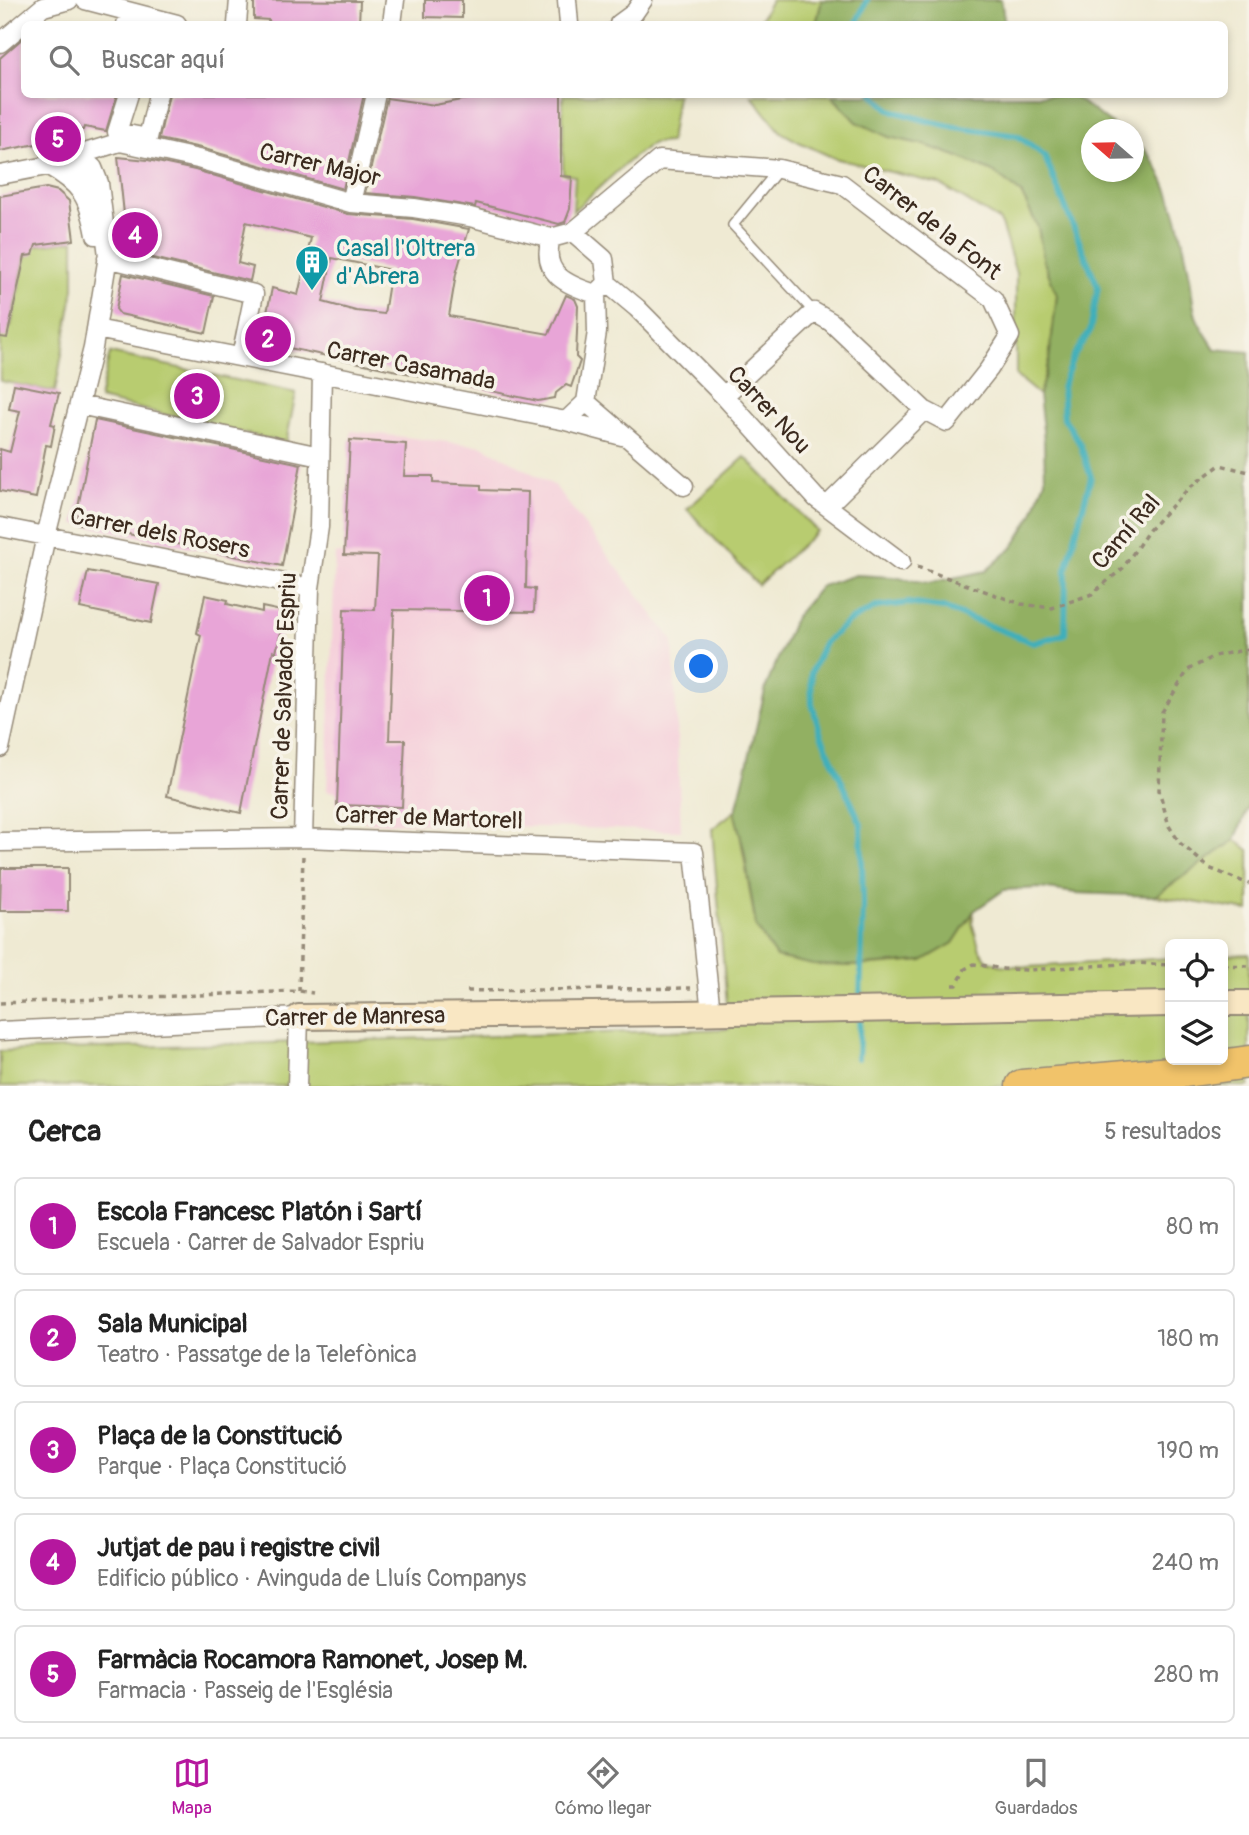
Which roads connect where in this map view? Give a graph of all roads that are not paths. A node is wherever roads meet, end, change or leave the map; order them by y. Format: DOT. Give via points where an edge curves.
graph roads {
  1 [pos="69,0"];
  2 [pos="85,0"];
  3 [pos="239,0"];
  4 [pos="395,0"];
  5 [pos="568,0"];
  6 [pos="643,0"];
  7 [pos="122,11"];
  8 [pos="26,21"];
  9 [pos="164,21"];
  10 [pos="237,21"];
  11 [pos="392,21"];
  12 [pos="569,21"];
  13 [pos="623,21"];
  14 [pos="21,25"];
  15 [pos="0,43"];
  16 [pos="127,98"];
  17 [pos="158,98"];
  18 [pos="375,98"];
  19 [pos="83,159"];
  20 [pos="47,166"];
  21 [pos="779,169"];
  22 [pos="0,175"];
  23 [pos="83,193"];
  24 [pos="351,202"];
  25 [pos="573,232"];
  26 [pos="551,238"];
  27 [pos="107,258"];
  28 [pos="601,289"];
  29 [pos="102,291"];
  30 [pos="814,312"];
  31 [pos="96,329"];
  32 [pos="241,357"];
  33 [pos="322,373"];
  34 [pos="724,396"];
  35 [pos="586,402"];
  36 [pos="79,405"];
  37 [pos="924,410"];
  38 [pos="566,421"];
  39 [pos="629,438"];
  40 [pos="320,456"];
  41 [pos="684,486"];
  42 [pos="827,506"];
  43 [pos="0,527"];
  44 [pos="46,536"];
  45 [pos="901,562"];
  46 [pos="310,588"];
  47 [pos="0,748"];
  48 [pos="303,838"];
  49 [pos="0,842"];
  50 [pos="1228,1003"];
  51 [pos="1249,1003"];
  52 [pos="1165,1004"];
  53 [pos="711,1013"];
  54 [pos="298,1016"];
  55 [pos="0,1031"];
  56 [pos="1249,1062"];
  57 [pos="297,1086"];
  58 [pos="1022,1086"];
  1 -- 8 [label="street" via="43,7"];
  2 -- 7 [label="street"];
  3 -- 10 [label="street"];
  4 -- 11 [label="street"];
  5 -- 12 [label="street"];
  6 -- 13 [label="street"];
  7 -- 9 [label="street"];
  14 -- 15 [label="street"];
  16 -- 17 [label="street" via="117,132 148,138"];
  18 -- 24 [label="street"];
  19 -- 20 [label="street, Carrer Major"];
  19 -- 23 [label="street" via="79,170"];
  19 -- 24 [label="street, Carrer Major" via="88,152 120,142"];
  19 -- 27 [label="street" via="99,183"];
  20 -- 22 [label="street, Carrer Major"];
  20 -- 23 [label="street" via="65,175"];
  21 -- 25 [label="street, Carrer de la Font" via="659,160"];
  21 -- 30 [label="lane" via="733,225"];
  21 -- 37 [label="street, Carrer de la Font" via="842,184 993,299 1010,336 947,422"];
  23 -- 29 [label="street" via="94,221"];
  24 -- 26 [label="street, Carrer Major" via="470,217"];
  25 -- 26 [label="street"];
  25 -- 28 [label="street" via="604,259"];
  26 -- 28 [label="street" via="547,253 553,271 570,286"];
  27 -- 29 [label="street"];
  27 -- 32 [label="street" via="254,294"];
  28 -- 34 [label="street, Carrer Nou" via="637,307"];
  28 -- 35 [label="street"];
  29 -- 31 [label="street"];
  30 -- 34 [label="street"];
  30 -- 37 [label="street" via="831,322"];
  31 -- 32 [label="street, Carrer Casamada"];
  31 -- 36 [label="street"];
  32 -- 33 [label="street, Carrer Casamada"];
  33 -- 38 [label="street, Carrer Casamada"];
  33 -- 40 [label="street, Carrer de Salvador Espriu"];
  34 -- 42 [label="street, Carrer Nou"];
  35 -- 38 [label="street"];
  35 -- 39 [label="street"];
  36 -- 40 [label="street"];
  36 -- 44 [label="street"];
  37 -- 42 [label="street"];
  38 -- 39 [label="street, Carrer Casamada"];
  39 -- 41 [label="street"];
  40 -- 46 [label="street, Carrer de Salvador Espriu" via="319,527"];
  42 -- 45 [label="street, Carrer Nou"];
  43 -- 44 [label="street, Carrer dels Rosers"];
  44 -- 46 [label="street, Carrer dels Rosers"];
  44 -- 47 [label="street"];
  46 -- 48 [label="street, Carrer de Salvador Espriu"];
  48 -- 49 [label="street, Carrer de Martorell"];
  48 -- 53 [label="street, Carrer de Martorell" via="694,852"];
  50 -- 51 [label="street"];
  52 -- 53 [label="street, Carrer de Manresa"];
  53 -- 54 [label="street, Carrer de Manresa"];
  54 -- 55 [label="street, Carrer de Manresa"];
  54 -- 57 [label="street"];
  56 -- 58 [label="highway"];
}
